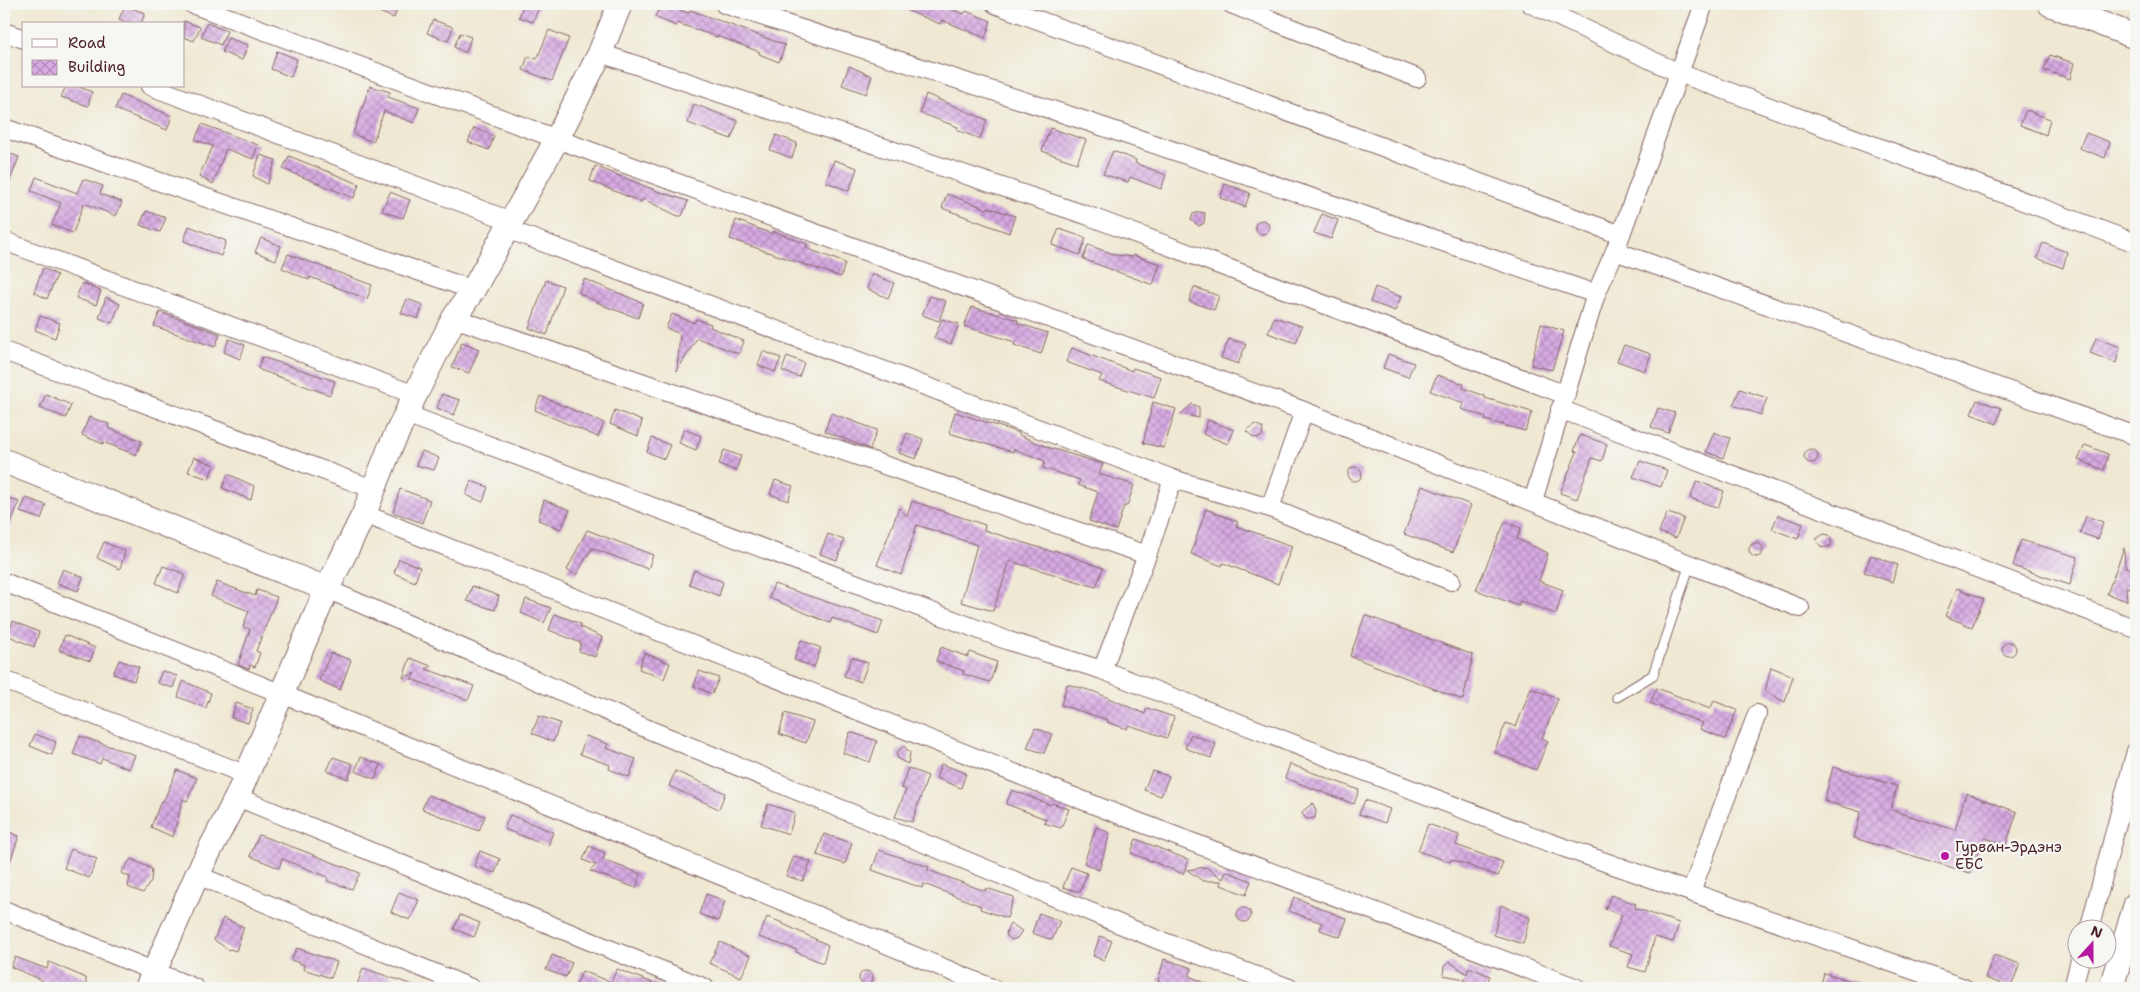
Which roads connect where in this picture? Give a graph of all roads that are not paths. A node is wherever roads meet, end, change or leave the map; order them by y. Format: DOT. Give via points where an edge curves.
graph roads {
  1 [pos="192,4"];
  2 [pos="620,4"];
  3 [pos="724,4"];
  4 [pos="995,4"];
  5 [pos="1231,4"];
  6 [pos="1530,4"];
  7 [pos="1704,4"];
  8 [pos="2050,4"];
  9 [pos="4,32"];
  10 [pos="2136,37"];
  11 [pos="22,38"];
  12 [pos="600,53"];
  13 [pos="1679,73"];
  14 [pos="1417,78"];
  15 [pos="155,88"];
  16 [pos="4,128"];
  17 [pos="556,139"];
  18 [pos="509,225"];
  19 [pos="4,241"];
  20 [pos="1618,243"];
  21 [pos="2136,243"];
  22 [pos="473,290"];
  23 [pos="1596,294"];
  24 [pos="454,318"];
  25 [pos="4,350"];
  26 [pos="1563,402"];
  27 [pos="411,404"];
  28 [pos="1304,411"];
  29 [pos="2136,436"];
  30 [pos="4,461"];
  31 [pos="1173,479"];
  32 [pos="373,489"];
  33 [pos="1533,501"];
  34 [pos="1270,508"];
  35 [pos="364,514"];
  36 [pos="1148,555"];
  37 [pos="1690,564"];
  38 [pos="1451,581"];
  39 [pos="4,582"];
  40 [pos="327,589"];
  41 [pos="1800,608"];
  42 [pos="2136,629"];
  43 [pos="1102,670"];
  44 [pos="4,680"];
  45 [pos="282,694"];
  46 [pos="1617,697"];
  47 [pos="1757,714"];
  48 [pos="2136,751"];
  49 [pos="247,775"];
  50 [pos="238,797"];
  51 [pos="197,875"];
  52 [pos="1691,892"];
  53 [pos="2136,904"];
  54 [pos="4,910"];
  55 [pos="2091,920"];
  56 [pos="2133,929"];
  57 [pos="2078,970"];
  58 [pos="151,980"];
  59 [pos="195,988"];
  60 [pos="471,988"];
  61 [pos="705,988"];
  62 [pos="992,988"];
  63 [pos="1289,988"];
  64 [pos="1577,988"];
  65 [pos="1964,988"];
  66 [pos="2073,988"];
  67 [pos="2111,988"];
  1 -- 17 [label="street"];
  2 -- 12 [label="street"];
  3 -- 23 [label="street" via="1083,120"];
  4 -- 20 [label="street"];
  5 -- 14 [label="street"];
  6 -- 13 [label="street"];
  7 -- 13 [label="street"];
  8 -- 10 [label="street"];
  9 -- 11 [label="street"];
  12 -- 17 [label="street"];
  12 -- 26 [label="street" via="1086,216"];
  13 -- 20 [label="street"];
  13 -- 21 [label="street"];
  15 -- 18 [label="street"];
  16 -- 22 [label="street"];
  17 -- 18 [label="street"];
  17 -- 28 [label="street"];
  18 -- 22 [label="street"];
  18 -- 31 [label="street"];
  19 -- 27 [label="street"];
  20 -- 23 [label="street"];
  20 -- 29 [label="street"];
  22 -- 24 [label="street"];
  23 -- 26 [label="street"];
  24 -- 27 [label="street"];
  24 -- 36 [label="street"];
  25 -- 32 [label="street"];
  26 -- 33 [label="street"];
  26 -- 42 [label="street"];
  27 -- 32 [label="street"];
  27 -- 43 [label="street" via="1009,641"];
  28 -- 33 [label="street"];
  28 -- 34 [label="street"];
  30 -- 40 [label="street"];
  31 -- 34 [label="street"];
  31 -- 36 [label="street"];
  32 -- 35 [label="street"];
  33 -- 37 [label="street"];
  34 -- 38 [label="street"];
  35 -- 40 [label="street"];
  35 -- 64 [label="street" via="1107,810"];
  36 -- 43 [label="street"];
  37 -- 41 [label="street"];
  37 -- 46 [label="lane" via="1652,675"];
  39 -- 45 [label="street"];
  40 -- 45 [label="street"];
  40 -- 63 [label="street" via="669,738 1156,939"];
  43 -- 52 [label="street" via="1548,842"];
  44 -- 49 [label="street"];
  45 -- 49 [label="street"];
  45 -- 62 [label="street"];
  47 -- 52 [label="street"];
  48 -- 55 [label="street"];
  49 -- 50 [label="street"];
  50 -- 51 [label="street"];
  50 -- 61 [label="street"];
  51 -- 58 [label="street"];
  51 -- 60 [label="street"];
  52 -- 65 [label="street"];
  53 -- 56 [label="street"];
  54 -- 58 [label="street"];
  56 -- 67 [label="street"];
  57 -- 66 [label="street"];
  58 -- 59 [label="street"];
}
